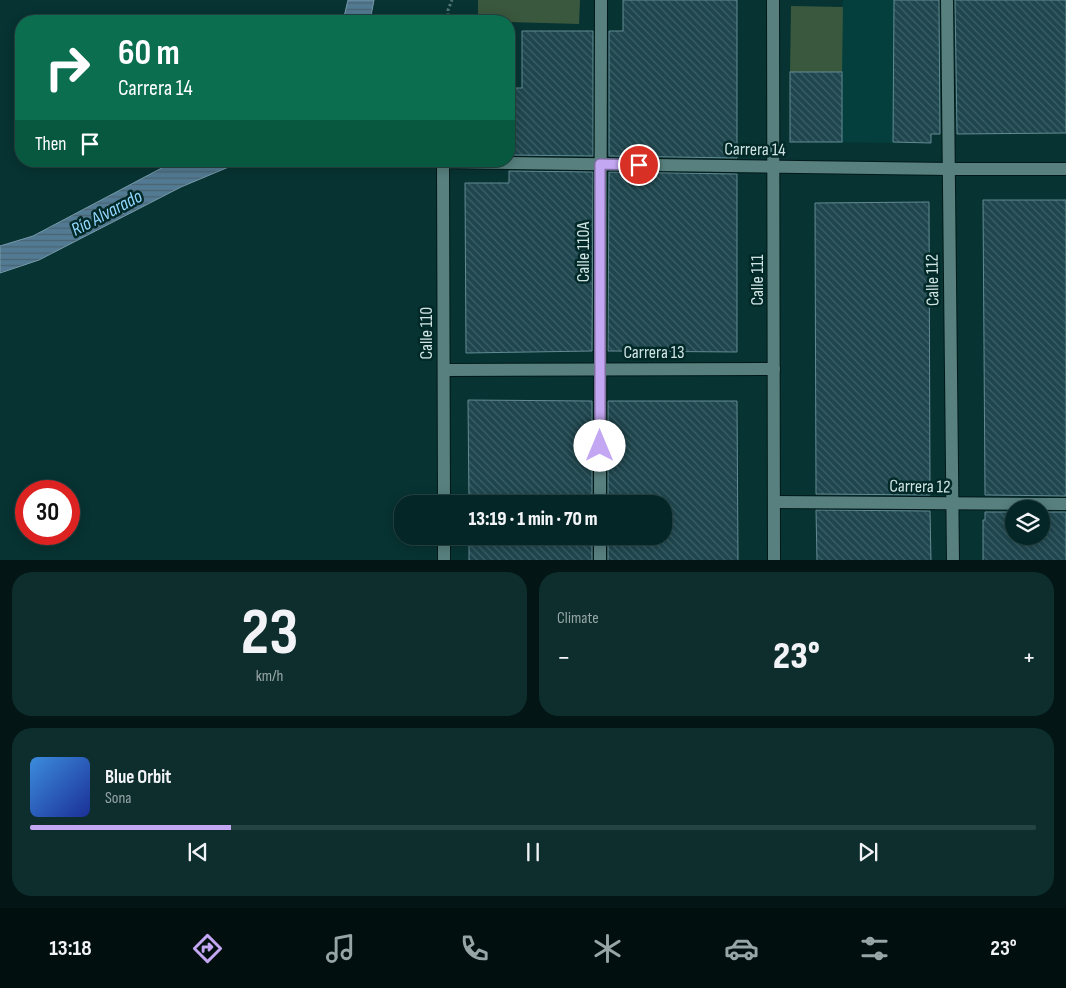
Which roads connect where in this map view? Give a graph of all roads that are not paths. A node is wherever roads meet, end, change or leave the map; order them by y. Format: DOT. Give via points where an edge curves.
graph roads {
  1 [pos="601,0"];
  2 [pos="773,0"];
  3 [pos="947,0"];
  4 [pos="515,163"];
  5 [pos="600,164"];
  6 [pos="443,167"];
  7 [pos="774,167"];
  8 [pos="949,169"];
  9 [pos="1066,169"];
  10 [pos="600,369"];
  11 [pos="774,369"];
  12 [pos="444,370"];
  13 [pos="444,495"];
  14 [pos="600,495"];
  15 [pos="774,502"];
  16 [pos="952,504"];
  17 [pos="1066,504"];
  18 [pos="444,545"];
  19 [pos="600,545"];
  20 [pos="444,560"];
  21 [pos="600,560"];
  22 [pos="774,560"];
  23 [pos="952,560"];
  1 -- 5 [label="street, Calle 110A"];
  2 -- 7 [label="street, Calle 111"];
  3 -- 8 [label="street, Calle 112"];
  4 -- 5 [label="street, Carrera 14"];
  5 -- 7 [label="street, Carrera 14"];
  5 -- 10 [label="street, Calle 110A"];
  6 -- 12 [label="street, Calle 110"];
  7 -- 8 [label="street, Carrera 14"];
  7 -- 11 [label="street, Calle 111"];
  8 -- 9 [label="street, Carrera 14"];
  8 -- 16 [label="street, Calle 112"];
  10 -- 11 [label="street, Carrera 13"];
  10 -- 12 [label="street, Carrera 13"];
  10 -- 14 [label="street, Calle 110A"];
  11 -- 15 [label="street, Calle 111"];
  12 -- 13 [label="street, Calle 110"];
  15 -- 16 [label="street, Carrera 12"];
  15 -- 22 [label="street, Calle 111"];
  16 -- 17 [label="street, Carrera 12"];
  16 -- 23 [label="street, Calle 112"];
  18 -- 20 [label="street"];
  19 -- 21 [label="street"];
}
